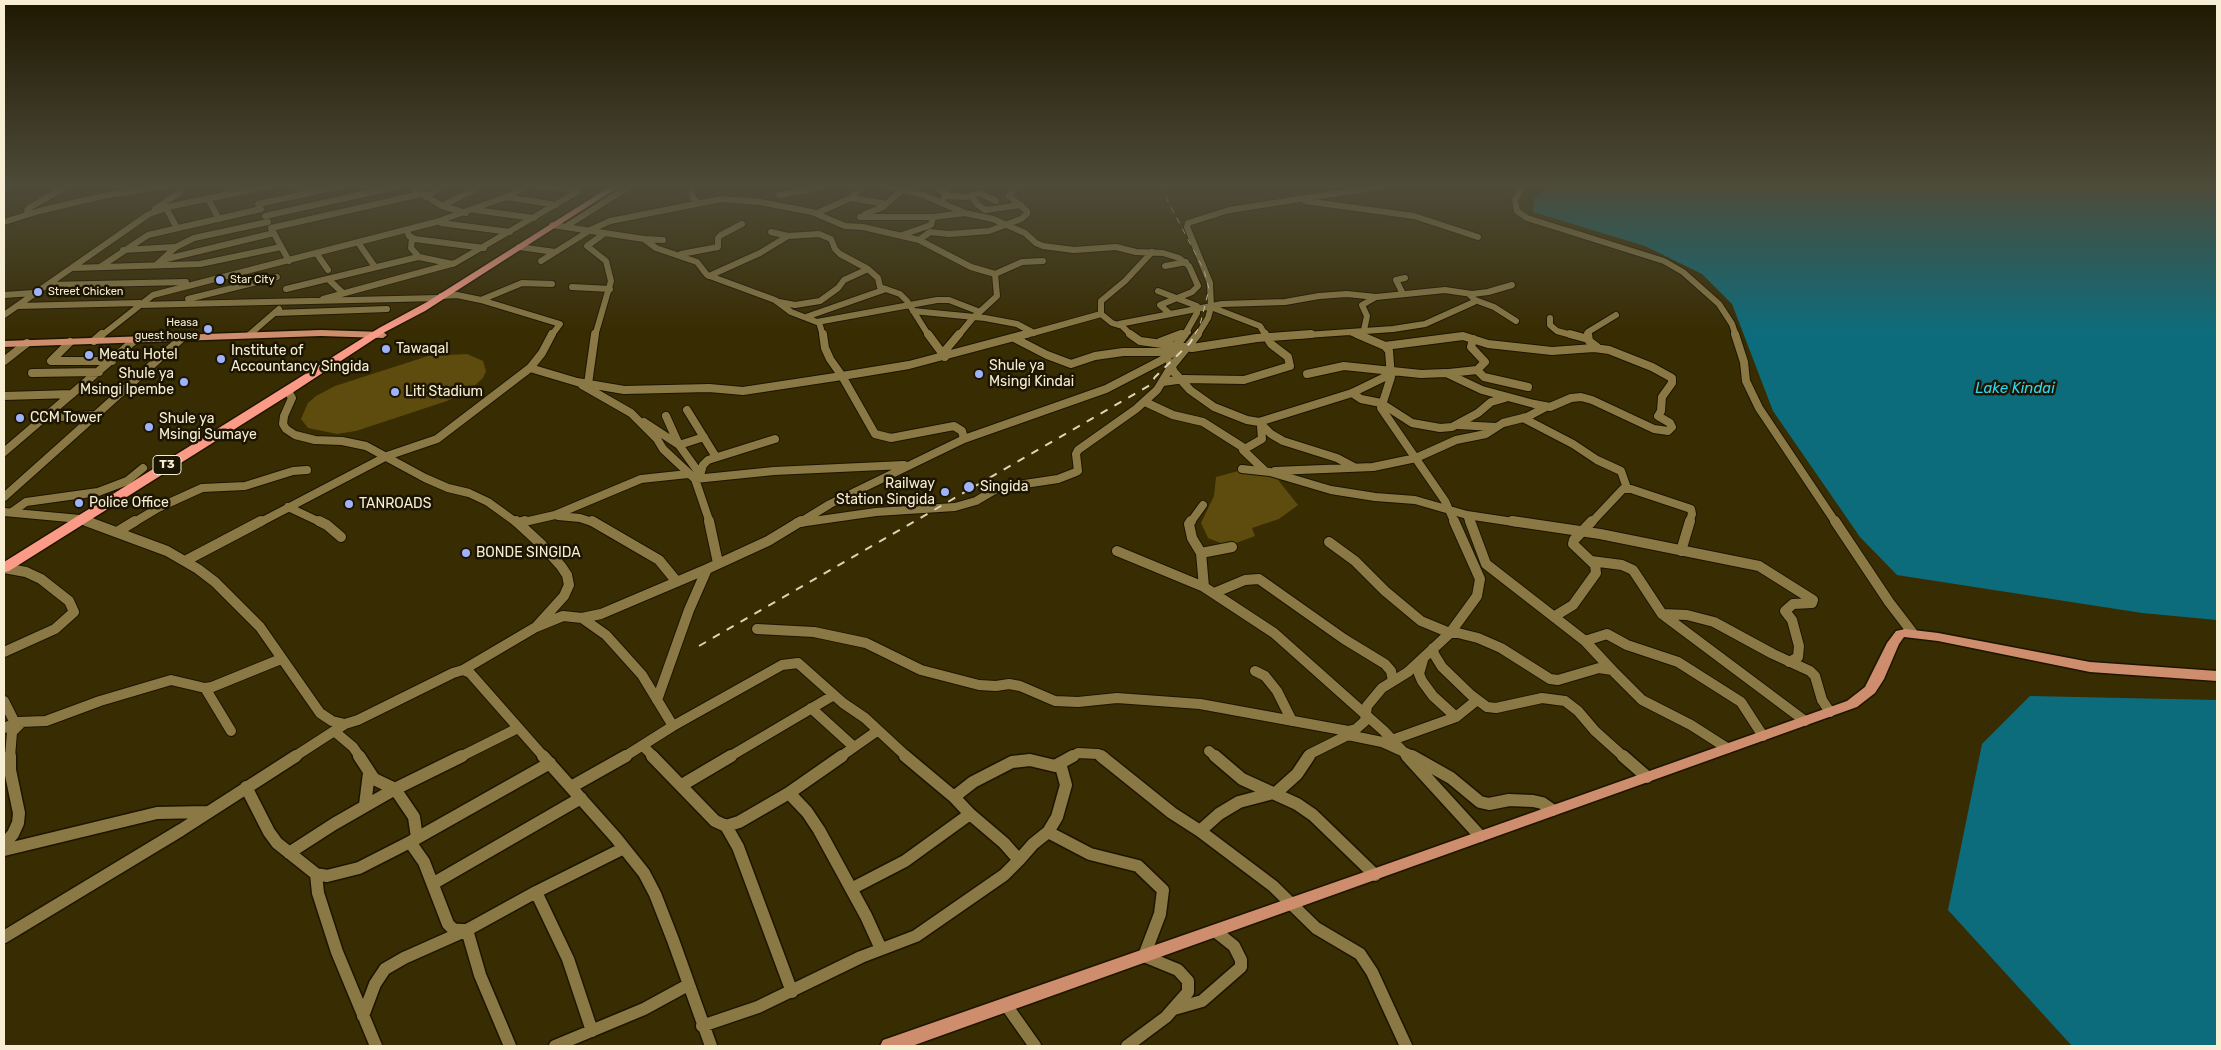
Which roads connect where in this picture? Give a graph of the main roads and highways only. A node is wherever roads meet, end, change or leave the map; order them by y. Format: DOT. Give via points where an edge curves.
graph roads {
  1 [pos="538,235"];
  2 [pos="251,334"];
  3 [pos="374,334"];
  4 [pos="96,339"];
  5 [pos="4,342"];
  6 [pos="6,564"];
  7 [pos="2217,676"];
  8 [pos="889,1046"];
  1 -- 3 [label="highway, T3" via="429,304"];
  2 -- 3 [label="main road"];
  2 -- 3 [label="main road"];
  2 -- 4 [label="main road"];
  2 -- 4 [label="main road"];
  3 -- 6 [label="highway, T3" via="288,391"];
  4 -- 5 [label="main road"];
  4 -- 5 [label="main road"];
  7 -- 8 [label="main road" via="2090,667 1912,632 1900,634 1892,643 1877,679 1864,697 1852,704"];
}
